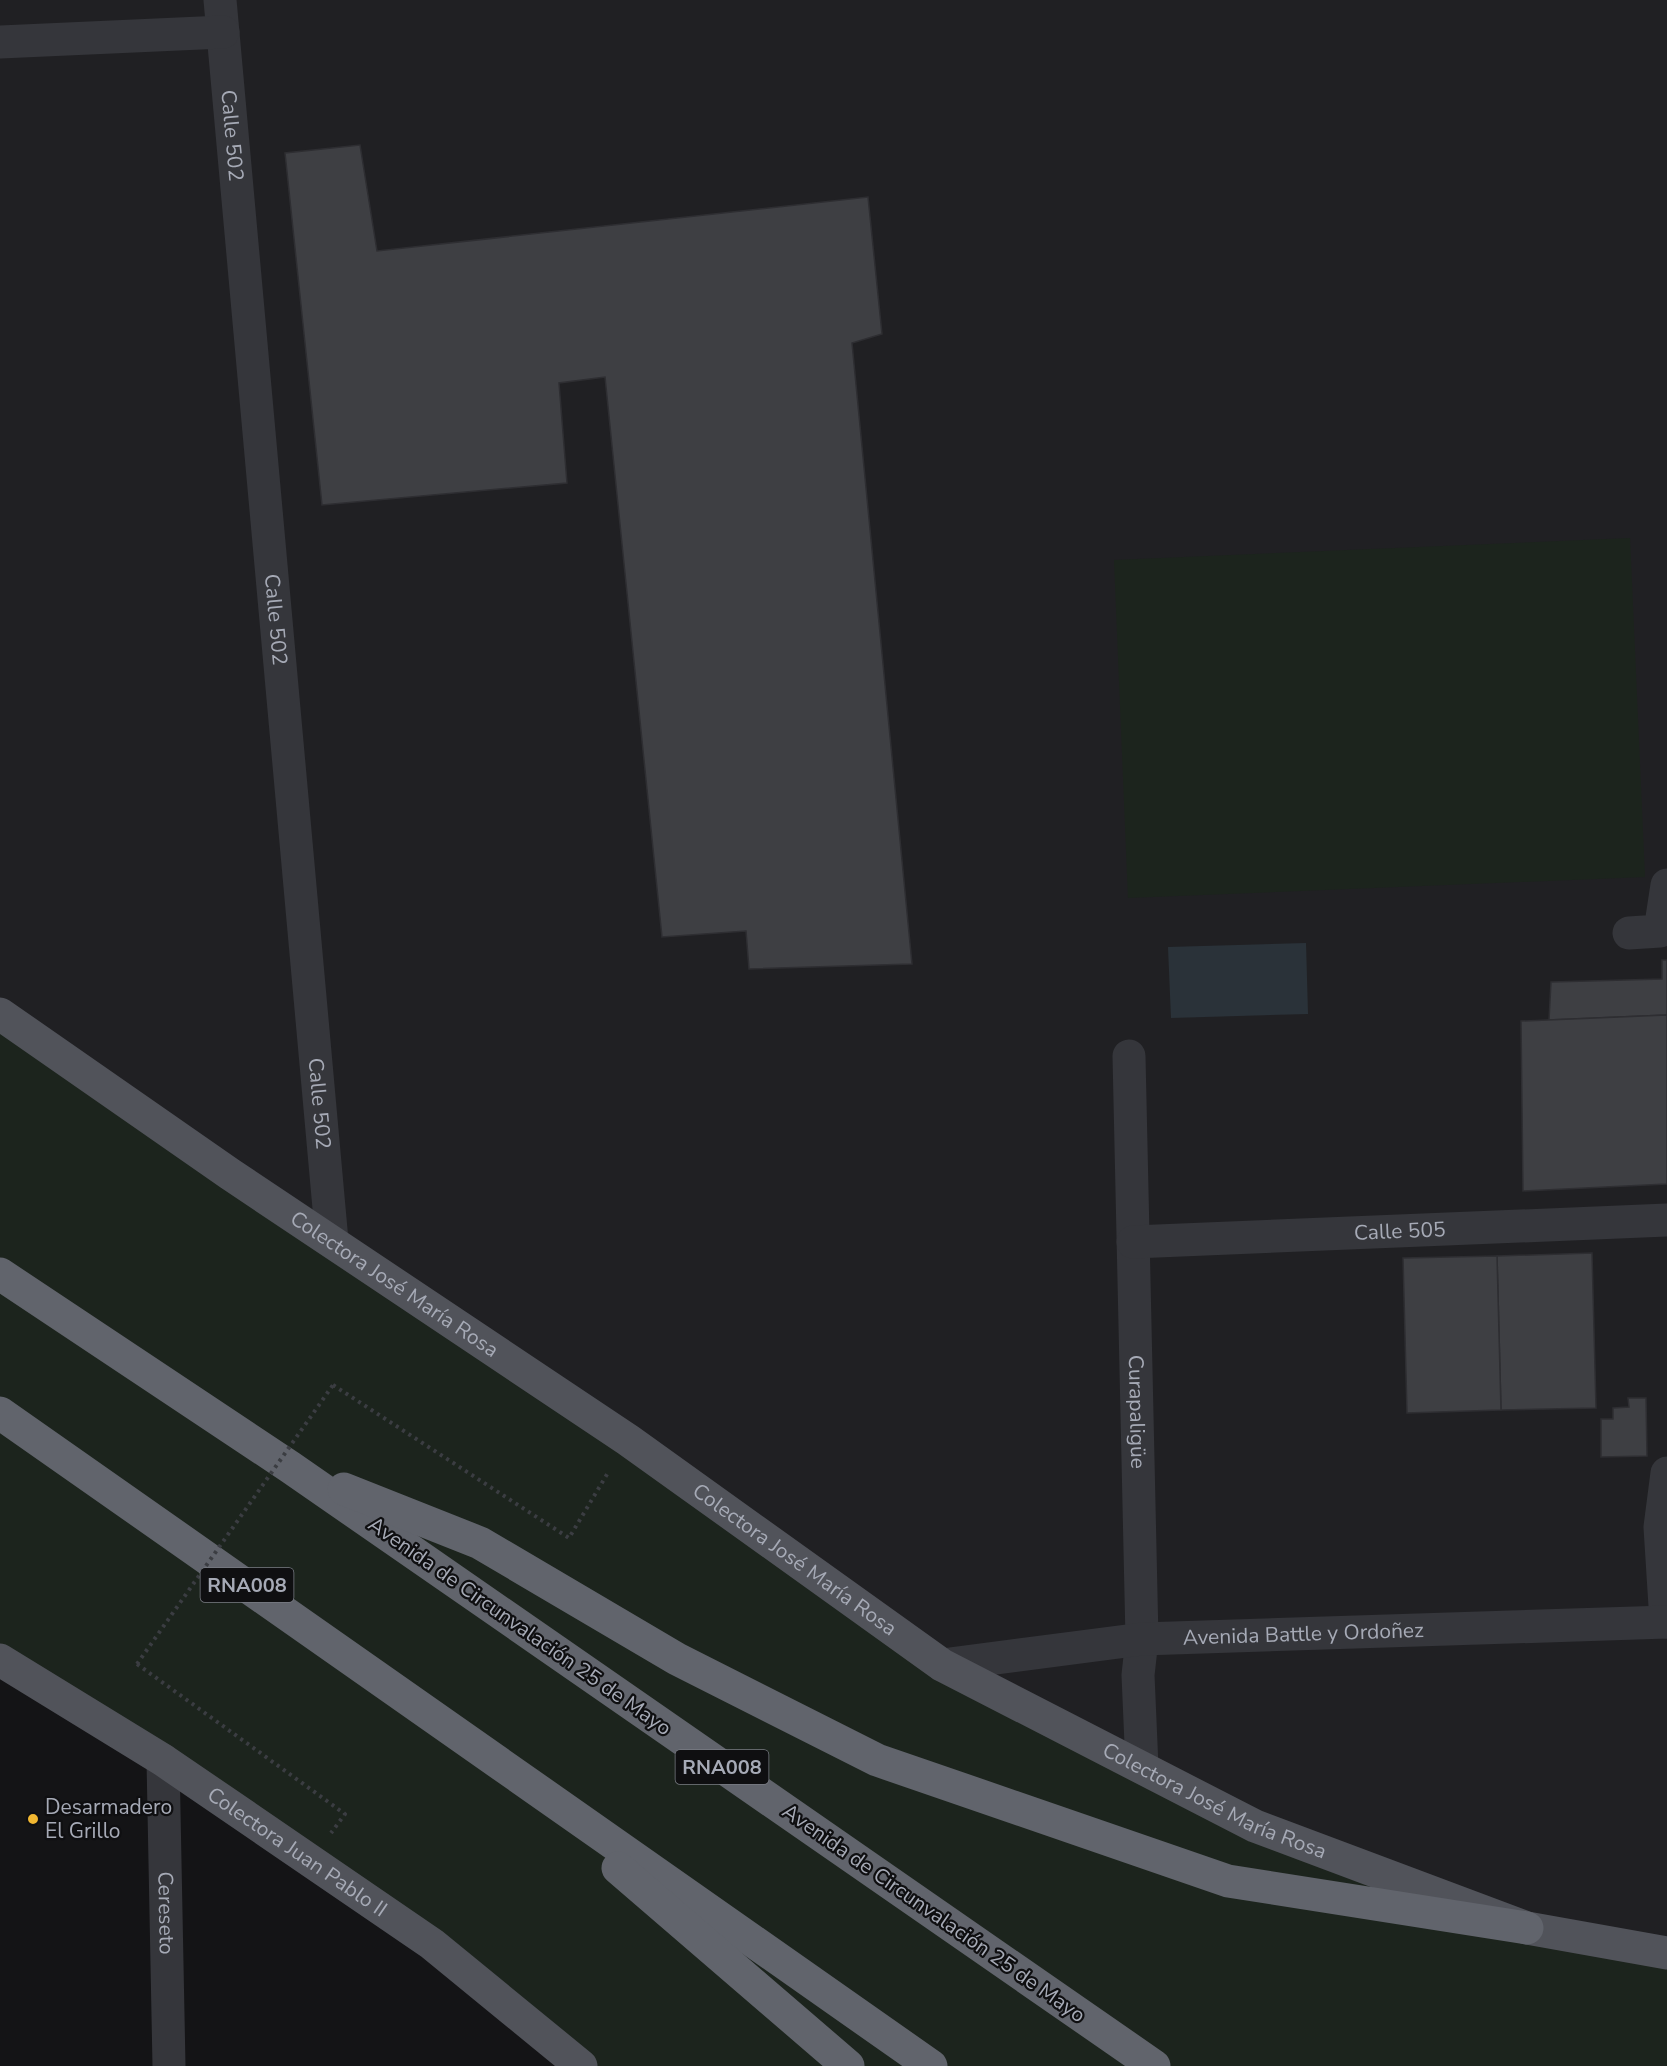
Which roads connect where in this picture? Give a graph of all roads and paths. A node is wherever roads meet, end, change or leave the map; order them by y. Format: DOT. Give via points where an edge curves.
graph roads {
  1 [pos="220,0"];
  2 [pos="223,32"];
  3 [pos="0,42"];
  4 [pos="1667,885"];
  5 [pos="1629,933"];
  6 [pos="0,1014"];
  7 [pos="1129,1056"];
  8 [pos="1667,1220"];
  9 [pos="332,1241"];
  10 [pos="1133,1242"];
  11 [pos="0,1274"];
  12 [pos="0,1413"];
  13 [pos="628,1440"];
  14 [pos="290,1467"];
  15 [pos="1667,1473"];
  16 [pos="1666,1622"];
  17 [pos="1142,1639"];
  18 [pos="942,1665"];
  19 [pos="9,1671"];
  20 [pos="469,1740"];
  21 [pos="163,1760"];
  22 [pos="1142,1767"];
  23 [pos="345,1814"];
  24 [pos="1527,1928"];
  25 [pos="1667,1953"];
  26 [pos="169,2066"];
  27 [pos="581,2066"];
  28 [pos="848,2066"];
  29 [pos="931,2066"];
  30 [pos="1154,2066"];
  1 -- 2 [label="street, Calle 502"];
  2 -- 3 [label="street"];
  2 -- 9 [label="street, Calle 502"];
  4 -- 5 [label="street" via="1660,931"];
  6 -- 9 [label="main road, Colectora José María Rosa"];
  7 -- 10 [label="street, Curapaligüe"];
  8 -- 10 [label="street, Calle 505"];
  9 -- 13 [label="main road, Colectora José María Rosa"];
  10 -- 17 [label="street, Curapaligüe"];
  11 -- 14 [label="highway, Avenida de Circunvalación 25 de Mayo / RNA008"];
  12 -- 20 [label="highway, RNA008"];
  13 -- 18 [label="main road, Colectora José María Rosa"];
  13 -- 23 [label="path, bridge" via="569,1538 333,1385 137,1664"];
  14 -- 24 [label="highway" via="480,1543 677,1659 877,1760 1228,1881"];
  14 -- 30 [label="highway, Avenida de Circunvalación 25 de Mayo / RNA008"];
  15 -- 16 [label="street" via="1660,1527"];
  16 -- 17 [label="street, Avenida Battle y Ordoñez"];
  17 -- 18 [label="street, Avenida Battle y Ordoñez"];
  17 -- 22 [label="street, Curapaligüe" via="1137,1675"];
  18 -- 22 [label="main road, Colectora José María Rosa"];
  19 -- 21 [label="main road, Colectora Juan Pablo II"];
  20 -- 28 [label="highway"];
  20 -- 29 [label="highway, RNA008"];
  21 -- 26 [label="street, Cereseto"];
  21 -- 27 [label="main road, Colectora Juan Pablo II" via="432,1944"];
  22 -- 24 [label="main road, Colectora José María Rosa" via="1255,1826"];
  24 -- 25 [label="main road, Colectora José María Rosa"];
}
